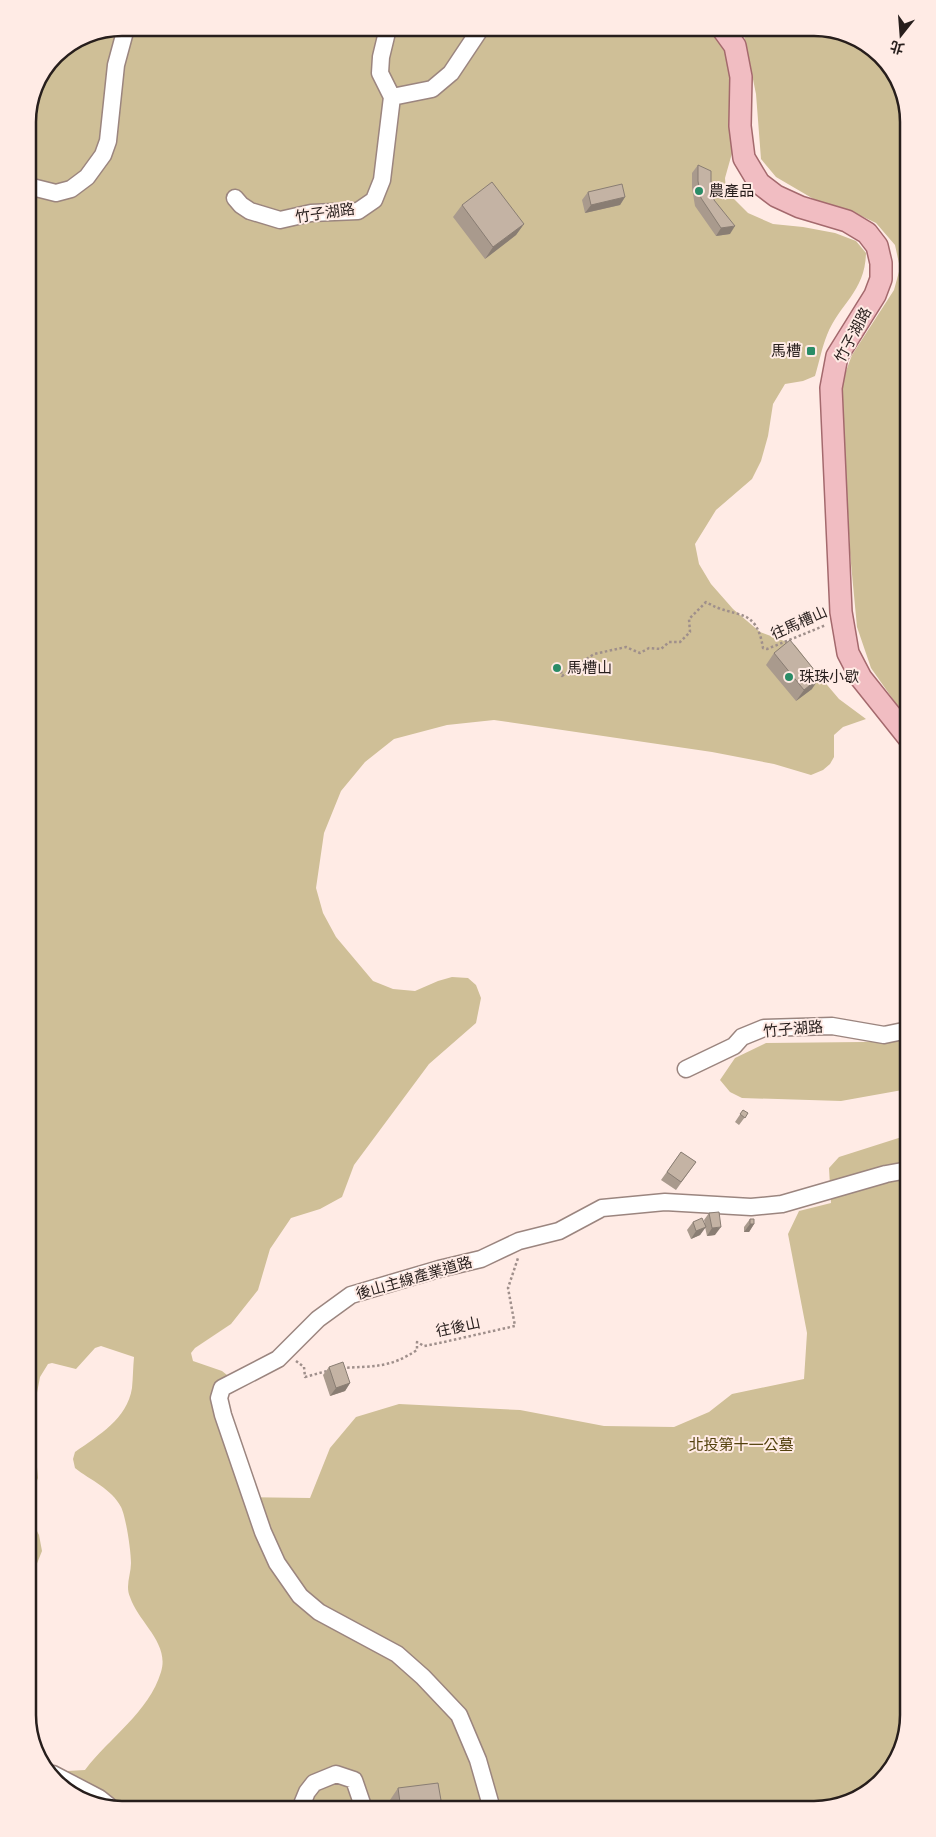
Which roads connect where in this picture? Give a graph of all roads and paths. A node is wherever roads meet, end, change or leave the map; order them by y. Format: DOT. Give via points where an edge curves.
graph roads {
  1 [pos="124,36"];
  2 [pos="386,36"];
  3 [pos="476,36"];
  4 [pos="728,36"];
  5 [pos="392,97"];
  6 [pos="36,188"];
  7 [pos="235,198"];
  8 [pos="842,616"];
  9 [pos="561,671"];
  10 [pos="900,727"];
  11 [pos="900,1032"];
  12 [pos="686,1069"];
  13 [pos="900,1171"];
  14 [pos="518,1241"];
  15 [pos="286,1352"];
  16 [pos="336,1369"];
  17 [pos="331,1370"];
  18 [pos="70,1783"];
  19 [pos="96,1796"];
  20 [pos="303,1801"];
  21 [pos="361,1801"];
  22 [pos="490,1801"];
  1 -- 6 [label="street" via="116,65 108,141 103,155 87,176 71,189 56,194"];
  2 -- 5 [label="street" via="380,73"];
  3 -- 5 [label="street" via="451,73 432,88"];
  4 -- 8 [label="main road, 竹子湖路" via="735,46 741,77 740,126 744,158 759,183 776,196 847,221 867,233 877,246 881,263 881,279 875,295 838,356 831,388"];
  5 -- 7 [label="street, 竹子湖路" via="382,180 374,200 366,206 358,211 311,213 280,220 250,211"];
  8 -- 9 [label="path, 往馬槽山" via="767,649 752,620 706,602 689,619 690,632 680,642 669,642 661,649 649,648 640,652 626,647 594,654 562,676"];
  8 -- 10 [label="main road, 竹子湖路" via="848,653 862,678"];
  11 -- 12 [label="street, 竹子湖路" via="884,1035 832,1026 764,1028"];
  13 -- 14 [label="street, 後山主線產業道路" via="782,1204 751,1207 665,1202 602,1208 559,1231"];
  14 -- 15 [label="street, 後山主線產業道路" via="481,1259 350,1295 318,1319"];
  14 -- 16 [label="path, 往後山" via="516,1249 520,1251 508,1288 515,1326 424,1346 417,1342 417,1350 385,1366"];
  15 -- 17 [label="path" via="304,1367 306,1377"];
  15 -- 22 [label="street, 後山主線產業道路" via="222,1388 219,1398 263,1532 277,1563 300,1596 319,1612 397,1654 459,1715 478,1760"];
  18 -- 19 [label="street"];
  20 -- 21 [label="street" via="314,1783 336,1774 354,1780"];
}
